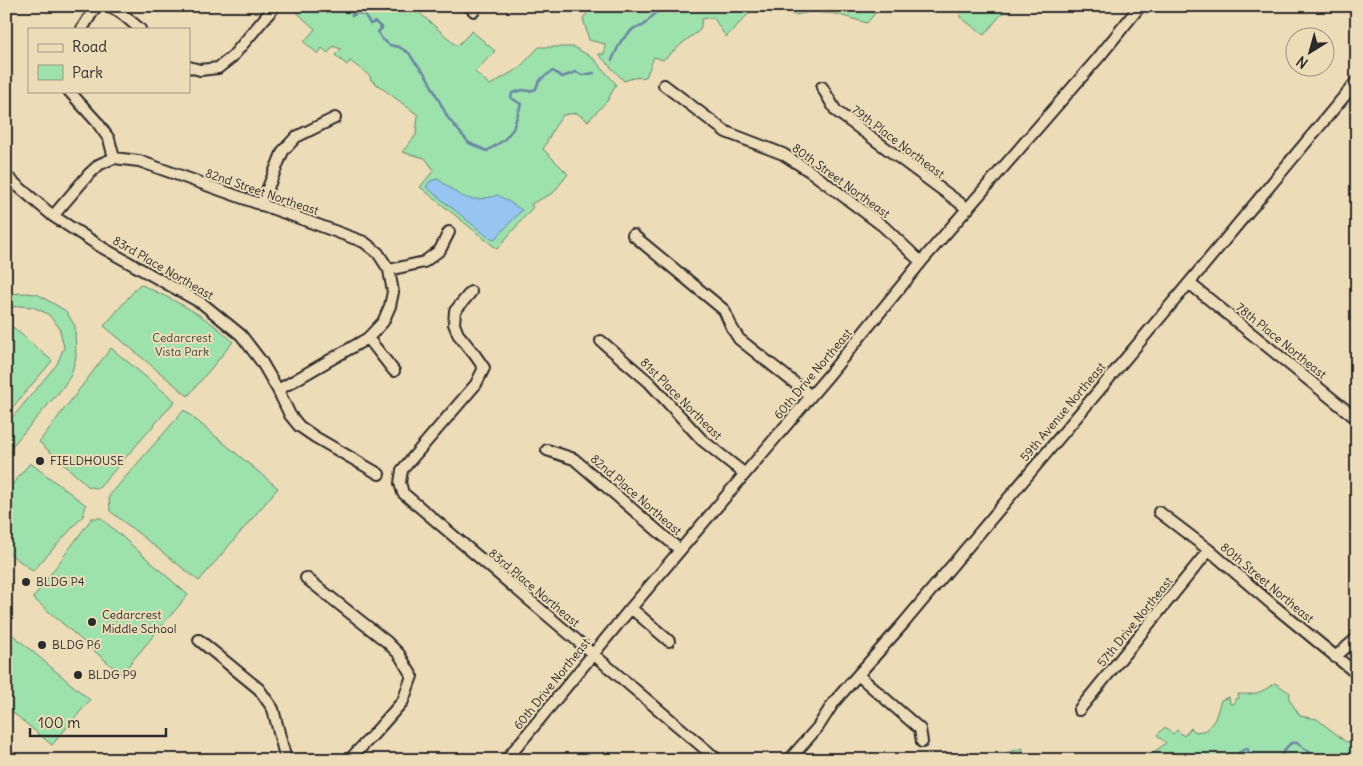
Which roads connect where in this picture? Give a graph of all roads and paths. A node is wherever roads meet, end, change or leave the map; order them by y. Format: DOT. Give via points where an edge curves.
graph roads {
  1 [pos="96,6"];
  2 [pos="109,6"];
  3 [pos="274,6"];
  4 [pos="1140,6"];
  5 [pos="83,28"];
  6 [pos="139,28"];
  7 [pos="190,67"];
  8 [pos="1357,81"];
  9 [pos="664,85"];
  10 [pos="822,87"];
  11 [pos="70,92"];
  12 [pos="335,118"];
  13 [pos="114,158"];
  14 [pos="6,176"];
  15 [pos="261,205"];
  16 [pos="968,209"];
  17 [pos="53,216"];
  18 [pos="449,232"];
  19 [pos="633,235"];
  20 [pos="921,262"];
  21 [pos="389,270"];
  22 [pos="1189,284"];
  23 [pos="471,292"];
  24 [pos="368,338"];
  25 [pos="601,341"];
  26 [pos="394,371"];
  27 [pos="278,390"];
  28 [pos="811,396"];
  29 [pos="1357,419"];
  30 [pos="547,450"];
  31 [pos="379,474"];
  32 [pos="745,474"];
  33 [pos="1159,512"];
  34 [pos="680,550"];
  35 [pos="1209,550"];
  36 [pos="306,578"];
  37 [pos="631,608"];
  38 [pos="1357,638"];
  39 [pos="199,640"];
  40 [pos="669,641"];
  41 [pos="593,654"];
  42 [pos="1335,657"];
  43 [pos="1357,674"];
  44 [pos="858,676"];
  45 [pos="1079,710"];
  46 [pos="922,742"];
  47 [pos="286,760"];
  48 [pos="349,760"];
  49 [pos="506,760"];
  50 [pos="718,760"];
  51 [pos="789,760"];
  1 -- 5 [label="street"];
  2 -- 6 [label="street"];
  3 -- 7 [label="street" via="232,57 218,68"];
  4 -- 16 [label="street, 60th Drive Northeast"];
  8 -- 22 [label="street, 59th Avenue Northeast"];
  9 -- 20 [label="street, 80th Street Northeast" via="726,132 784,154 811,172 883,226"];
  10 -- 16 [label="street, 79th Place Northeast" via="836,111"];
  11 -- 13 [label="street" via="109,139"];
  12 -- 15 [label="street" via="296,137 283,151"];
  13 -- 15 [label="street, 82nd Street Northeast" via="139,161"];
  13 -- 17 [label="street" via="89,174"];
  14 -- 17 [label="street, 83rd Place Northeast"];
  15 -- 21 [label="street, 82nd Street Northeast" via="364,242"];
  16 -- 20 [label="street, 60th Drive Northeast"];
  17 -- 27 [label="street, 83rd Place Northeast" via="203,304 241,335"];
  18 -- 21 [label="street" via="440,250 424,262"];
  19 -- 28 [label="street" via="724,310 739,339"];
  20 -- 28 [label="street, 60th Drive Northeast"];
  21 -- 24 [label="street" via="390,306 383,322"];
  22 -- 29 [label="street, 78th Place Northeast"];
  22 -- 44 [label="street, 59th Avenue Northeast"];
  23 -- 41 [label="street, 83rd Place Northeast" via="455,311 454,324 484,368 476,384 402,470 400,483 403,493"];
  24 -- 26 [label="street"];
  24 -- 27 [label="street"];
  25 -- 32 [label="street, 81st Place Northeast" via="649,382 702,440"];
  27 -- 31 [label="street, 83rd Place Northeast" via="299,426"];
  28 -- 32 [label="street, 60th Drive Northeast"];
  30 -- 34 [label="street, 82nd Place Northeast" via="574,459"];
  32 -- 34 [label="street, 60th Drive Northeast"];
  33 -- 35 [label="street, 80th Street Northeast"];
  34 -- 37 [label="street, 60th Drive Northeast"];
  35 -- 42 [label="street, 80th Street Northeast"];
  35 -- 45 [label="street, 57th Drive Northeast"];
  36 -- 48 [label="street" via="387,642 399,654 412,676 403,701"];
  37 -- 40 [label="street"];
  37 -- 41 [label="street, 60th Drive Northeast"];
  38 -- 42 [label="street"];
  39 -- 47 [label="street" via="259,689 272,709"];
  41 -- 49 [label="street, 60th Drive Northeast"];
  41 -- 50 [label="street, 83rd Place Northeast"];
  42 -- 43 [label="street, 80th Street Northeast"];
  44 -- 46 [label="street" via="920,729"];
  44 -- 51 [label="street, 59th Avenue Northeast"];
}
